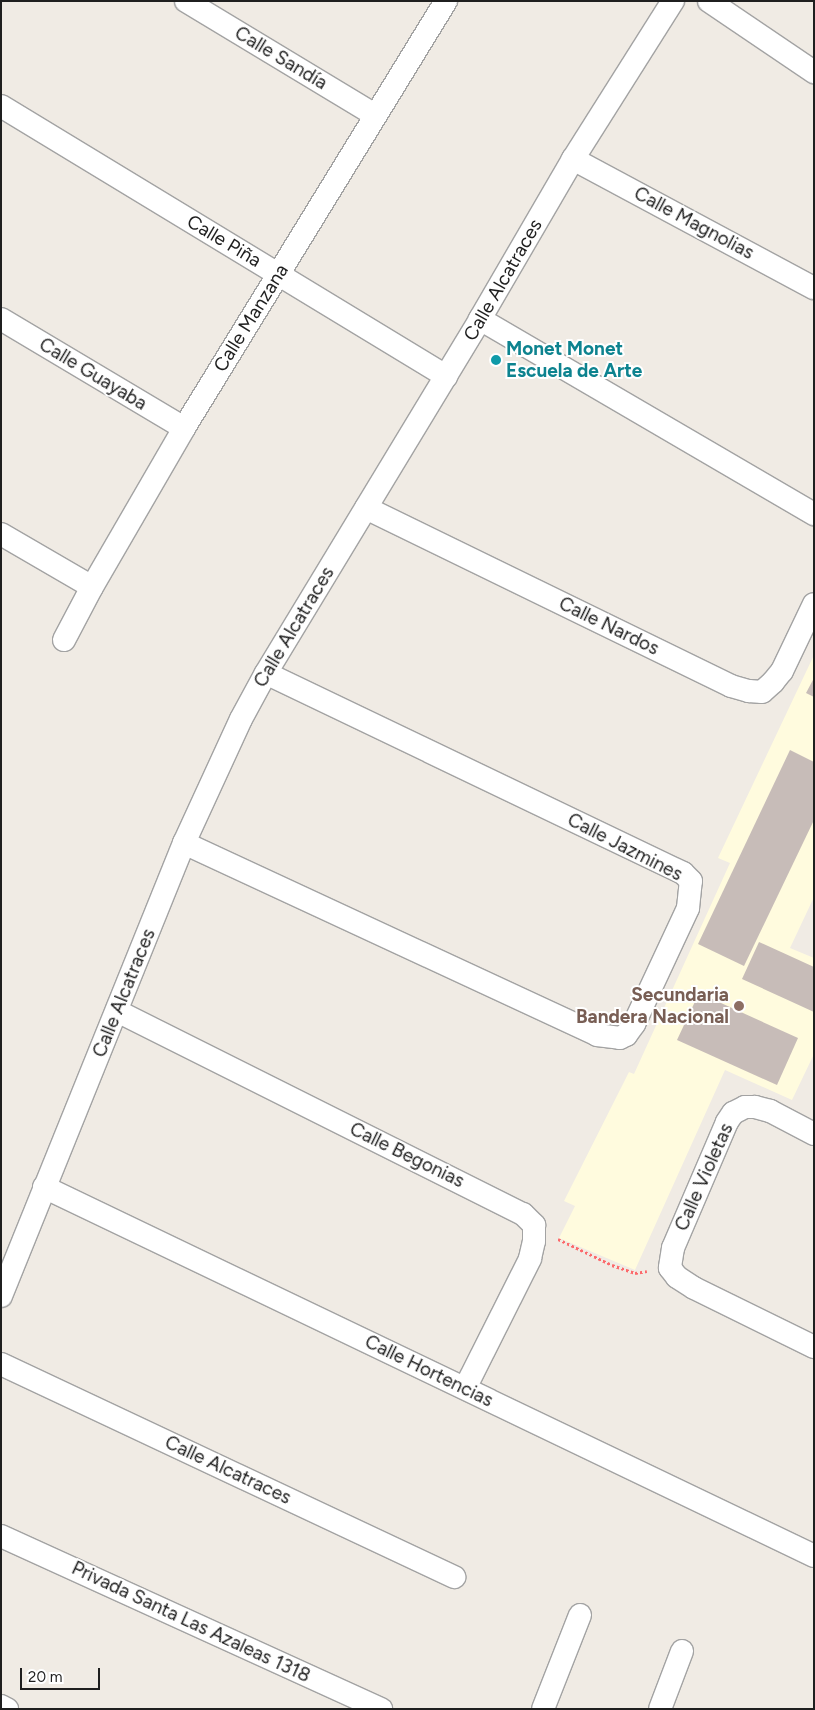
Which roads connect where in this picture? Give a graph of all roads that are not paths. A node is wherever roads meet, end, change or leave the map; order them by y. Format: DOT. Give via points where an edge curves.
graph roads {
  1 [pos="186,1"];
  2 [pos="446,1"];
  3 [pos="673,1"];
  4 [pos="708,1"];
  5 [pos="814,72"];
  6 [pos="1,106"];
  7 [pos="375,115"];
  8 [pos="573,159"];
  9 [pos="278,274"];
  10 [pos="814,288"];
  11 [pos="1,319"];
  12 [pos="480,319"];
  13 [pos="446,376"];
  14 [pos="184,428"];
  15 [pos="366,508"];
  16 [pos="814,514"];
  17 [pos="1,534"];
  18 [pos="92,587"];
  19 [pos="814,604"];
  20 [pos="64,640"];
  21 [pos="266,672"];
  22 [pos="184,843"];
  23 [pos="117,1011"];
  24 [pos="814,1134"];
  25 [pos="44,1187"];
  26 [pos="1,1296"];
  27 [pos="814,1346"];
  28 [pos="1,1364"];
  29 [pos="465,1388"];
  30 [pos="1,1536"];
  31 [pos="814,1556"];
  32 [pos="454,1577"];
  33 [pos="580,1615"];
  34 [pos="682,1651"];
  35 [pos="1,1706"];
  36 [pos="7,1709"];
  37 [pos="380,1709"];
  38 [pos="543,1709"];
  39 [pos="660,1709"];
  1 -- 7 [label="street, Calle Sandía"];
  2 -- 7 [label="street, Calle Manzana"];
  3 -- 8 [label="street, Calle Alcatraces"];
  4 -- 5 [label="street"];
  6 -- 9 [label="street, Calle Piña"];
  7 -- 9 [label="street, Calle Manzana"];
  8 -- 10 [label="street, Calle Magnolias"];
  8 -- 12 [label="street, Calle Alcatraces"];
  9 -- 13 [label="street, Calle Piña"];
  9 -- 14 [label="street, Calle Manzana"];
  11 -- 14 [label="street, Calle Guayaba"];
  12 -- 13 [label="street, Calle Alcatraces"];
  12 -- 16 [label="street"];
  13 -- 15 [label="street, Calle Alcatraces"];
  14 -- 18 [label="street, Calle Manzana"];
  15 -- 19 [label="street, Calle Nardos" via="722,682 749,691 762,692 782,671"];
  15 -- 21 [label="street, Calle Alcatraces"];
  17 -- 18 [label="street"];
  18 -- 20 [label="street, Calle Manzana"];
  21 -- 22 [label="street, Calle Alcatraces"];
  21 -- 22 [label="street, Calle Jazmines" via="683,873 690,881 688,908 634,1024 620,1038 597,1035"];
  22 -- 23 [label="street, Calle Alcatraces"];
  23 -- 25 [label="street, Calle Alcatraces"];
  23 -- 29 [label="street, Calle Begonias" via="505,1203 534,1225 530,1259"];
  24 -- 27 [label="street, Calle Violetas" via="770,1111 755,1107 745,1107 733,1113 670,1256 670,1268 694,1288"];
  25 -- 26 [label="street, Calle Alcatraces"];
  25 -- 29 [label="street, Calle Hortencias"];
  28 -- 32 [label="street, Calle Alcatraces"];
  29 -- 31 [label="street, Calle Hortencias"];
  30 -- 37 [label="street, Privada Santa Las Azaleas 1318"];
  33 -- 38 [label="street"];
  34 -- 39 [label="street"];
  35 -- 36 [label="street"];
}
